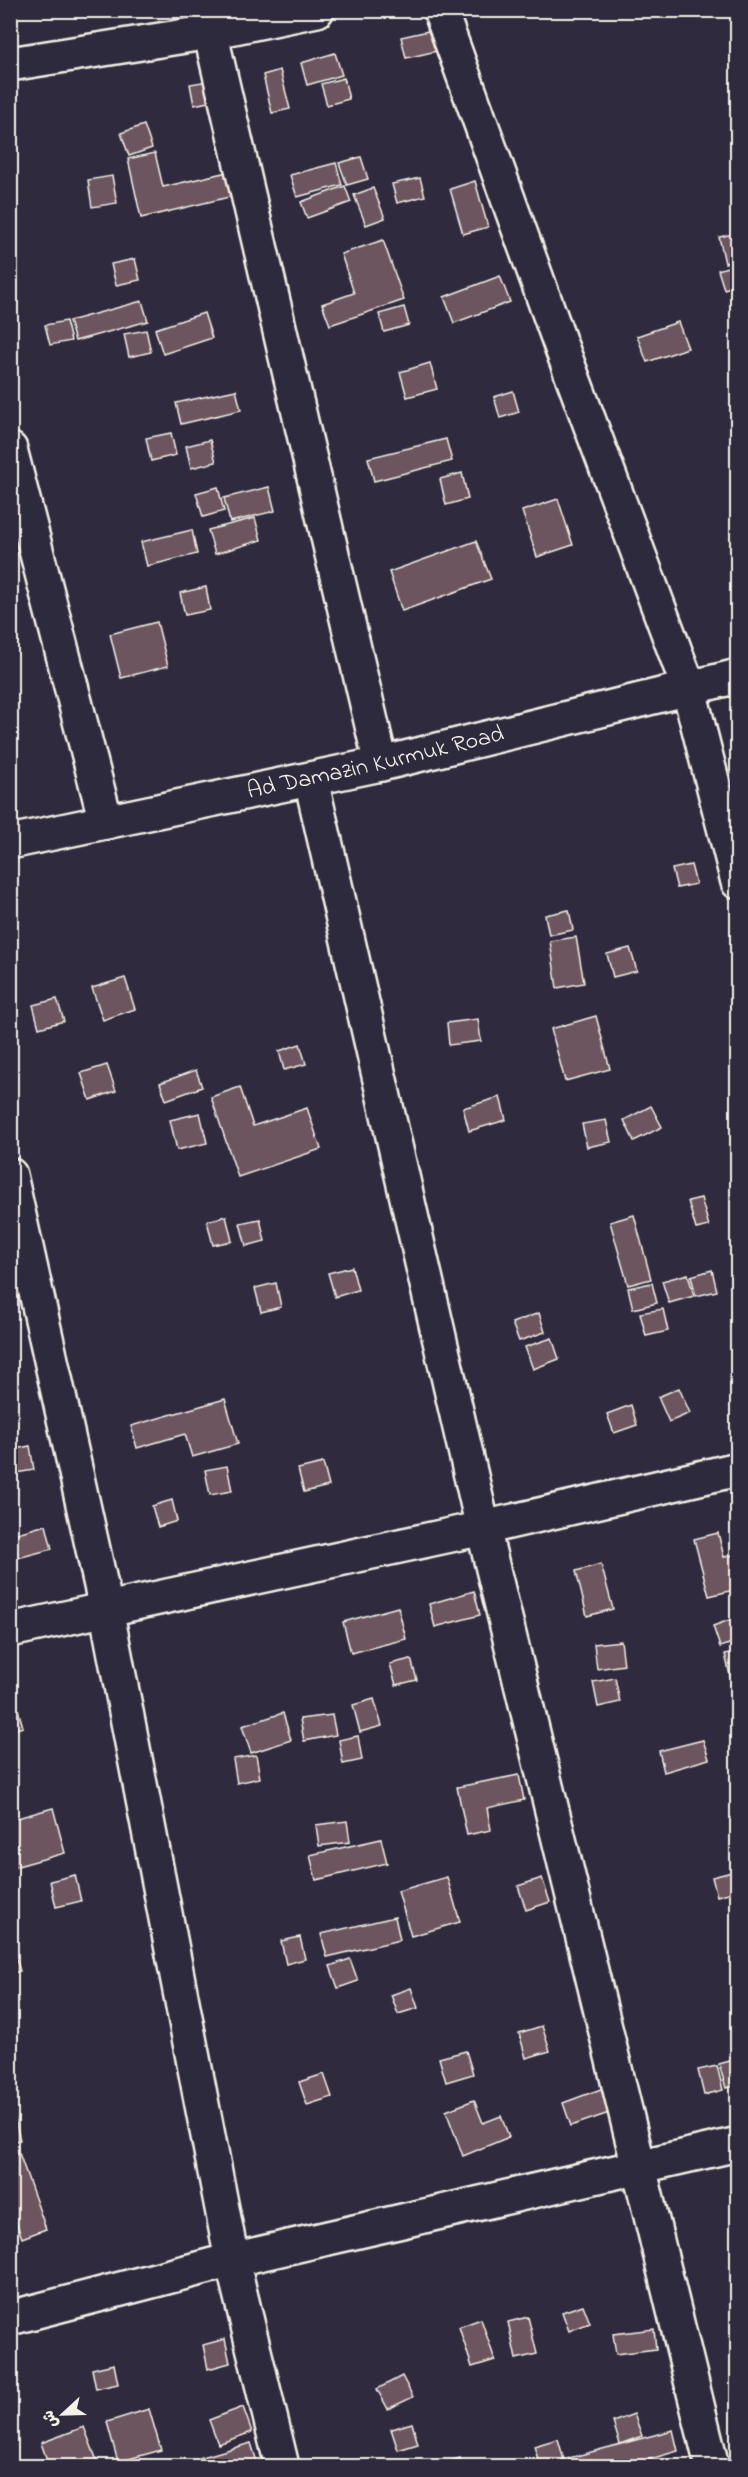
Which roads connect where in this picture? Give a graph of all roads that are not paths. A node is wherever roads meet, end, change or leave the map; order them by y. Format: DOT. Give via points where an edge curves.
graph roads {
  1 [pos="318,10"];
  2 [pos="440,10"];
  3 [pos="207,21"];
  4 [pos="10,63"];
  5 [pos="10,449"];
  6 [pos="738,676"];
  7 [pos="688,686"];
  8 [pos="381,764"];
  9 [pos="311,780"];
  10 [pos="106,822"];
  11 [pos="10,842"];
  12 [pos="738,882"];
  13 [pos="10,1176"];
  14 [pos="738,1468"];
  15 [pos="483,1528"];
  16 [pos="106,1608"];
  17 [pos="10,1630"];
  18 [pos="738,2144"];
  19 [pos="639,2166"];
  20 [pos="232,2260"];
  21 [pos="10,2318"];
  22 [pos="282,2466"];
  23 [pos="712,2466"];
  1 -- 3 [label="main road"];
  2 -- 7 [label="main road"];
  3 -- 4 [label="main road"];
  3 -- 8 [label="main road"];
  5 -- 10 [label="main road"];
  6 -- 7 [label="main road, Ad Damazin Kurmuk Road"];
  7 -- 8 [label="main road, Ad Damazin Kurmuk Road"];
  7 -- 12 [label="main road"];
  8 -- 9 [label="main road, Ad Damazin Kurmuk Road"];
  9 -- 10 [label="main road, Ad Damazin Kurmuk Road"];
  9 -- 15 [label="main road"];
  10 -- 11 [label="main road, Ad Damazin Kurmuk Road"];
  13 -- 16 [label="main road"];
  14 -- 15 [label="main road"];
  15 -- 16 [label="main road"];
  15 -- 19 [label="main road"];
  16 -- 17 [label="main road"];
  16 -- 20 [label="main road"];
  18 -- 19 [label="main road"];
  19 -- 20 [label="main road"];
  19 -- 23 [label="main road"];
  20 -- 21 [label="main road"];
  20 -- 22 [label="main road"];
}
